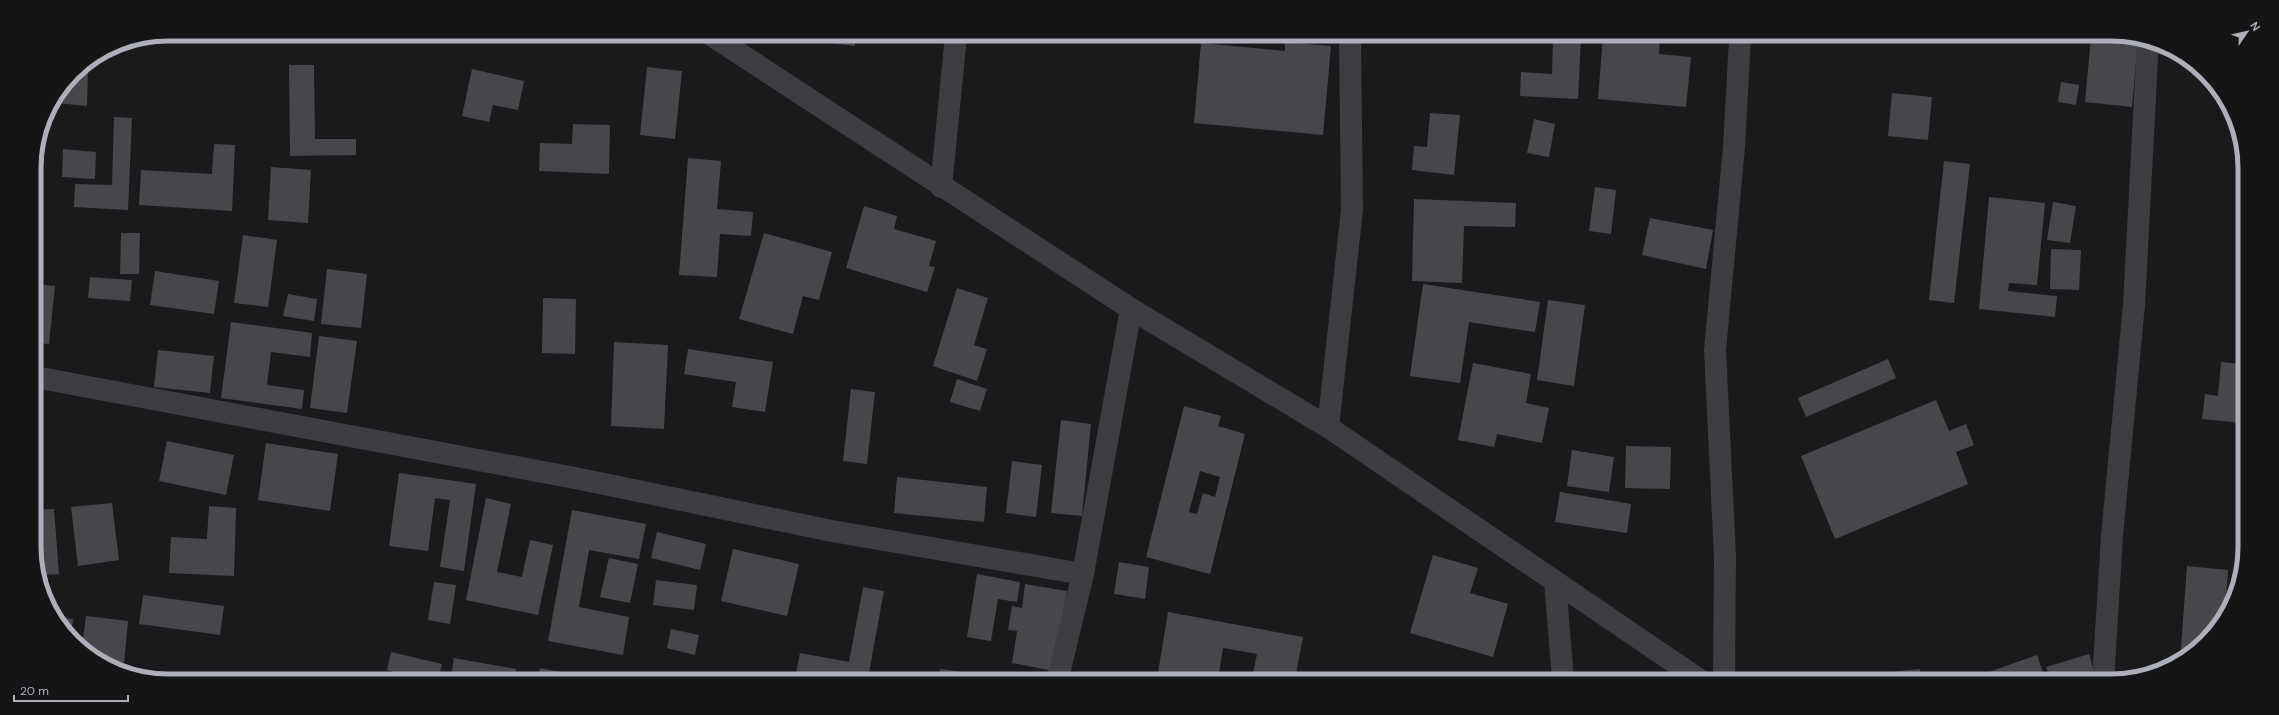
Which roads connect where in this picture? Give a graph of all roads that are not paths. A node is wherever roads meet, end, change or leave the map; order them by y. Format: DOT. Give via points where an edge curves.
graph roads {
  1 [pos="720,41"];
  2 [pos="955,41"];
  3 [pos="1350,41"];
  4 [pos="1740,41"];
  5 [pos="2148,46"];
  6 [pos="940,187"];
  7 [pos="1131,309"];
  8 [pos="41,378"];
  9 [pos="1328,427"];
  10 [pos="1083,574"];
  11 [pos="1555,582"];
  12 [pos="1059,674"];
  13 [pos="1563,674"];
  14 [pos="1691,674"];
  15 [pos="1724,674"];
  16 [pos="2103,674"];
  1 -- 6 [label="street"];
  2 -- 6 [label="street"];
  3 -- 9 [label="street" via="1352,210"];
  4 -- 15 [label="street" via="1734,147 1715,350 1725,557"];
  5 -- 16 [label="street" via="2134,305 2112,536"];
  6 -- 7 [label="street"];
  7 -- 9 [label="street"];
  7 -- 10 [label="street"];
  8 -- 10 [label="street" via="575,478 832,531"];
  9 -- 11 [label="street"];
  10 -- 12 [label="street"];
  11 -- 13 [label="street"];
  11 -- 14 [label="street"];
}
